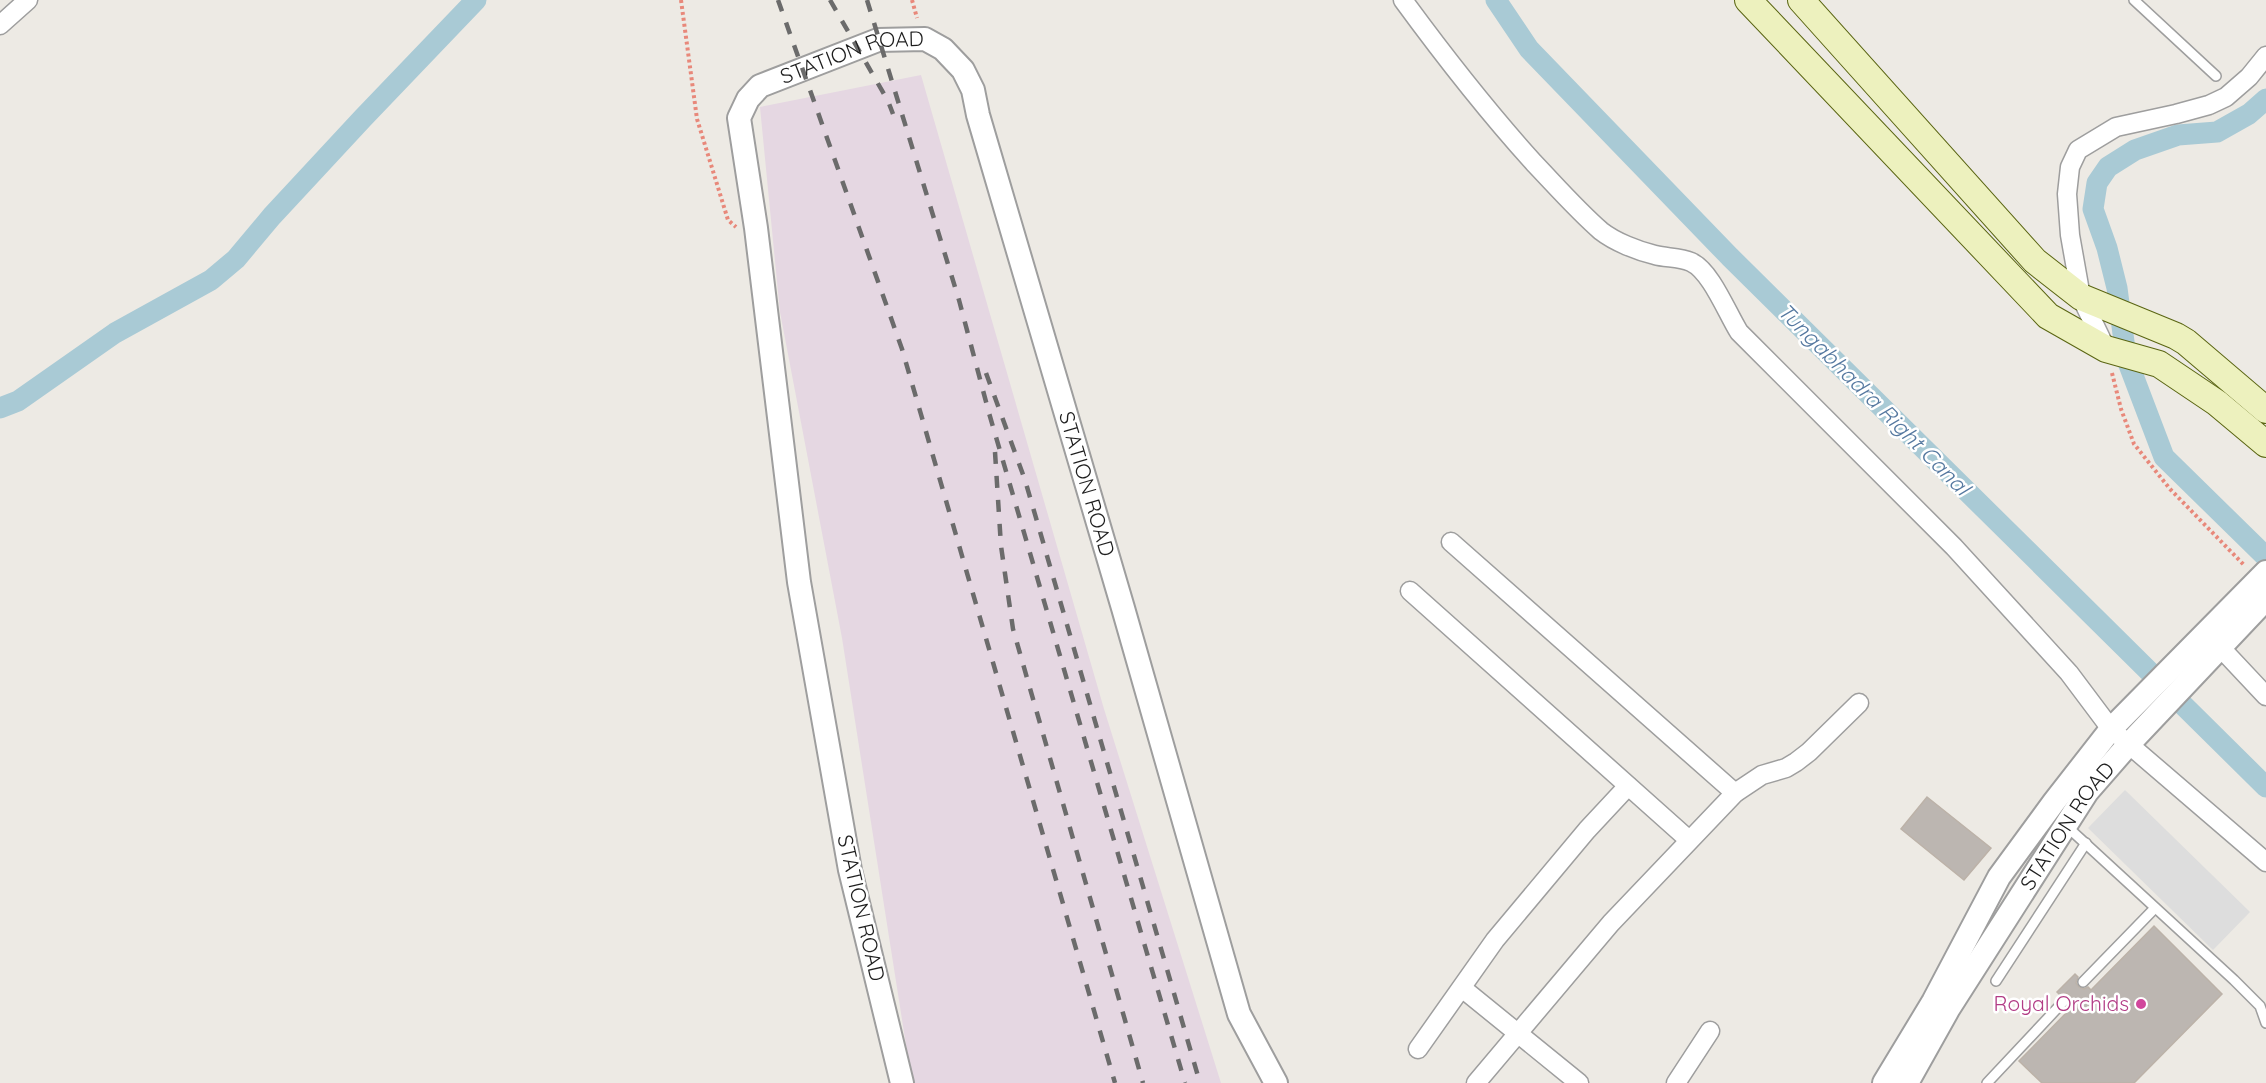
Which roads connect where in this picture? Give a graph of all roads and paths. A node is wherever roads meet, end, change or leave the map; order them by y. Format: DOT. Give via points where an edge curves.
graph roads {
  1 [pos="28,0"];
  2 [pos="681,0"];
  3 [pos="1403,0"];
  4 [pos="1748,0"];
  5 [pos="1801,0"];
  6 [pos="2133,0"];
  7 [pos="0,25"];
  8 [pos="2266,56"];
  9 [pos="2216,76"];
  10 [pos="756,228"];
  11 [pos="2091,301"];
  12 [pos="2110,350"];
  13 [pos="2266,410"];
  14 [pos="2266,444"];
  15 [pos="1451,542"];
  16 [pos="2264,581"];
  17 [pos="1410,591"];
  18 [pos="2206,651"];
  19 [pos="2266,696"];
  20 [pos="1859,703"];
  21 [pos="2117,723"];
  22 [pos="2133,739"];
  23 [pos="1628,786"];
  24 [pos="1735,793"];
  25 [pos="2064,827"];
  26 [pos="1689,840"];
  27 [pos="2086,843"];
  28 [pos="2266,862"];
  29 [pos="2155,908"];
  30 [pos="1996,981"];
  31 [pos="2083,982"];
  32 [pos="1462,988"];
  33 [pos="2065,1000"];
  34 [pos="2266,1023"];
  35 [pos="1710,1031"];
  36 [pos="1517,1033"];
  37 [pos="1418,1049"];
  38 [pos="902,1083"];
  39 [pos="1276,1083"];
  40 [pos="1476,1083"];
  41 [pos="1579,1083"];
  42 [pos="1676,1083"];
  43 [pos="1884,1083"];
  44 [pos="1907,1083"];
  45 [pos="1987,1083"];
  1 -- 7 [label="street"];
  2 -- 10 [label="path" via="697,119 728,220 735,227"];
  3 -- 21 [label="street" via="1464,80 1571,204 1622,242 1655,255 1691,262 1702,272 1711,281 1738,332 1954,547"];
  4 -- 12 [label="main road" via="2048,316"];
  5 -- 11 [label="main road" via="2035,261"];
  6 -- 9 [label="lane"];
  8 -- 11 [label="street" via="2226,97 2209,105 2116,127 2078,150 2070,167 2067,194 2070,235"];
  10 -- 38 [label="street, STATION ROAD" via="799,582 850,870"];
  10 -- 39 [label="street, STATION ROAD" via="739,118 760,86 878,40 925,39 943,49 963,70 973,90 1239,1014"];
  11 -- 12 [label="street"];
  11 -- 13 [label="main road" via="2186,342"];
  12 -- 14 [label="main road" via="2159,364 2217,403"];
  12 -- 16 [label="path" via="2121,409 2134,444 2170,489"];
  15 -- 24 [label="street"];
  16 -- 18 [label="street"];
  17 -- 23 [label="street"];
  18 -- 19 [label="street"];
  18 -- 21 [label="street, STATION ROAD"];
  18 -- 22 [label="street, STATION ROAD"];
  20 -- 24 [label="street" via="1796,762 1762,775"];
  21 -- 22 [label="street"];
  21 -- 43 [label="street, STATION ROAD" via="1999,877 1933,1002"];
  22 -- 25 [label="street, STATION ROAD" via="2087,792"];
  22 -- 28 [label="street"];
  23 -- 26 [label="street"];
  23 -- 32 [label="street" via="1541,885"];
  24 -- 26 [label="street"];
  25 -- 27 [label="lane"];
  25 -- 44 [label="street, STATION ROAD" via="1949,1008"];
  26 -- 36 [label="street" via="1611,923"];
  27 -- 29 [label="lane"];
  27 -- 30 [label="lane"];
  29 -- 31 [label="lane"];
  29 -- 34 [label="lane" via="2247,993 2259,1006"];
  32 -- 36 [label="street"];
  32 -- 37 [label="street"];
  33 -- 45 [label="lane"];
  35 -- 42 [label="street"];
  36 -- 40 [label="street"];
  36 -- 41 [label="street"];
}
